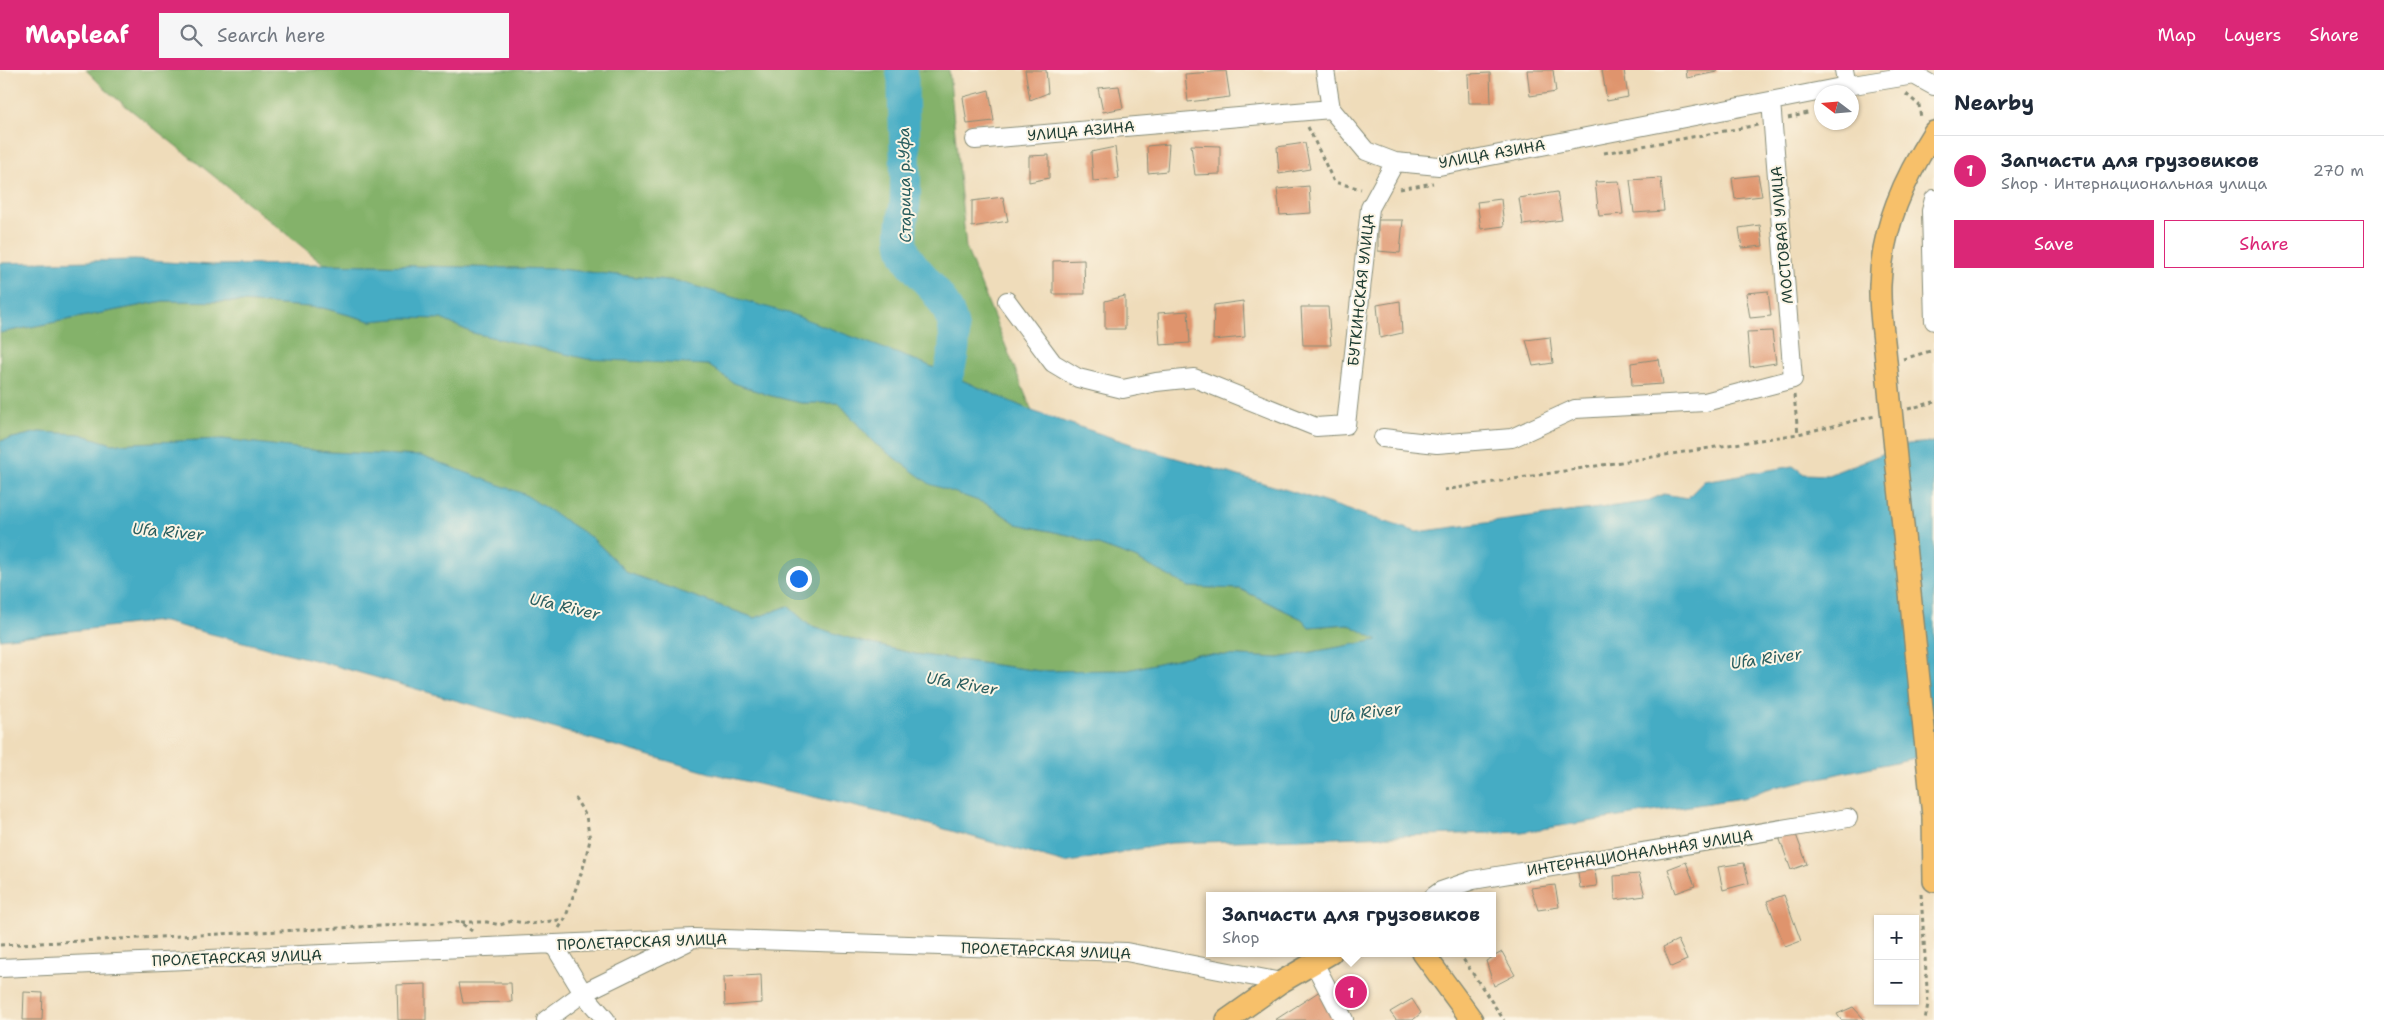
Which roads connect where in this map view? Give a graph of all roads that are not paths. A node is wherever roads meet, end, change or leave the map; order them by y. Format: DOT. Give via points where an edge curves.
graph roads {
  1 [pos="1326,70"];
  2 [pos="1846,78"];
  3 [pos="1934,86"];
  4 [pos="1771,101"];
  5 [pos="1331,109"];
  6 [pos="1934,132"];
  7 [pos="974,140"];
  8 [pos="1396,162"];
  9 [pos="1934,199"];
  10 [pos="1007,302"];
  11 [pos="1934,321"];
  12 [pos="1382,438"];
  13 [pos="1848,818"];
  14 [pos="1927,884"];
  15 [pos="1440,892"];
  16 [pos="694,938"];
  17 [pos="554,945"];
  18 [pos="1426,957"];
  19 [pos="1323,958"];
  20 [pos="0,968"];
  21 [pos="1281,982"];
  22 [pos="583,993"];
  23 [pos="546,1020"];
  24 [pos="606,1020"];
  25 [pos="1227,1020"];
  26 [pos="1344,1020"];
  27 [pos="1472,1020"];
  1 -- 5 [label="street"];
  2 -- 3 [label="street, УЛИЦА АЗИНА" via="1914,75"];
  2 -- 4 [label="street, УЛИЦА АЗИНА"];
  4 -- 8 [label="street, УЛИЦА АЗИНА" via="1439,166"];
  4 -- 12 [label="street, МОСТОВАЯ УЛИЦА" via="1793,374 1705,402 1575,409 1512,438 1437,444"];
  5 -- 7 [label="street, УЛИЦА АЗИНА"];
  5 -- 8 [label="street, УЛИЦА АЗИНА" via="1366,151"];
  6 -- 14 [label="main road, bridge" via="1911,168 1890,219 1880,284 1893,360 1932,816"];
  8 -- 10 [label="street, БУТКИНСКАЯ УЛИЦА" via="1370,208 1346,425 1316,427 1194,378 1123,389 1078,378 1053,363"];
  9 -- 11 [label="street" via="1931,211"];
  13 -- 15 [label="street, ИНТЕРНАЦИОНАЛЬНАЯ УЛИЦА" via="1473,880"];
  16 -- 17 [label="street, ПРОЛЕТАРСКАЯ УЛИЦА"];
  16 -- 21 [label="street, ПРОЛЕТАРСКАЯ УЛИЦА" via="1126,952"];
  16 -- 22 [label="street"];
  17 -- 20 [label="street, ПРОЛЕТАРСКАЯ УЛИЦА"];
  17 -- 22 [label="street"];
  18 -- 27 [label="main road"];
  19 -- 21 [label="main road"];
  19 -- 26 [label="street"];
  21 -- 25 [label="main road"];
  22 -- 23 [label="street"];
  22 -- 24 [label="street"];
}
